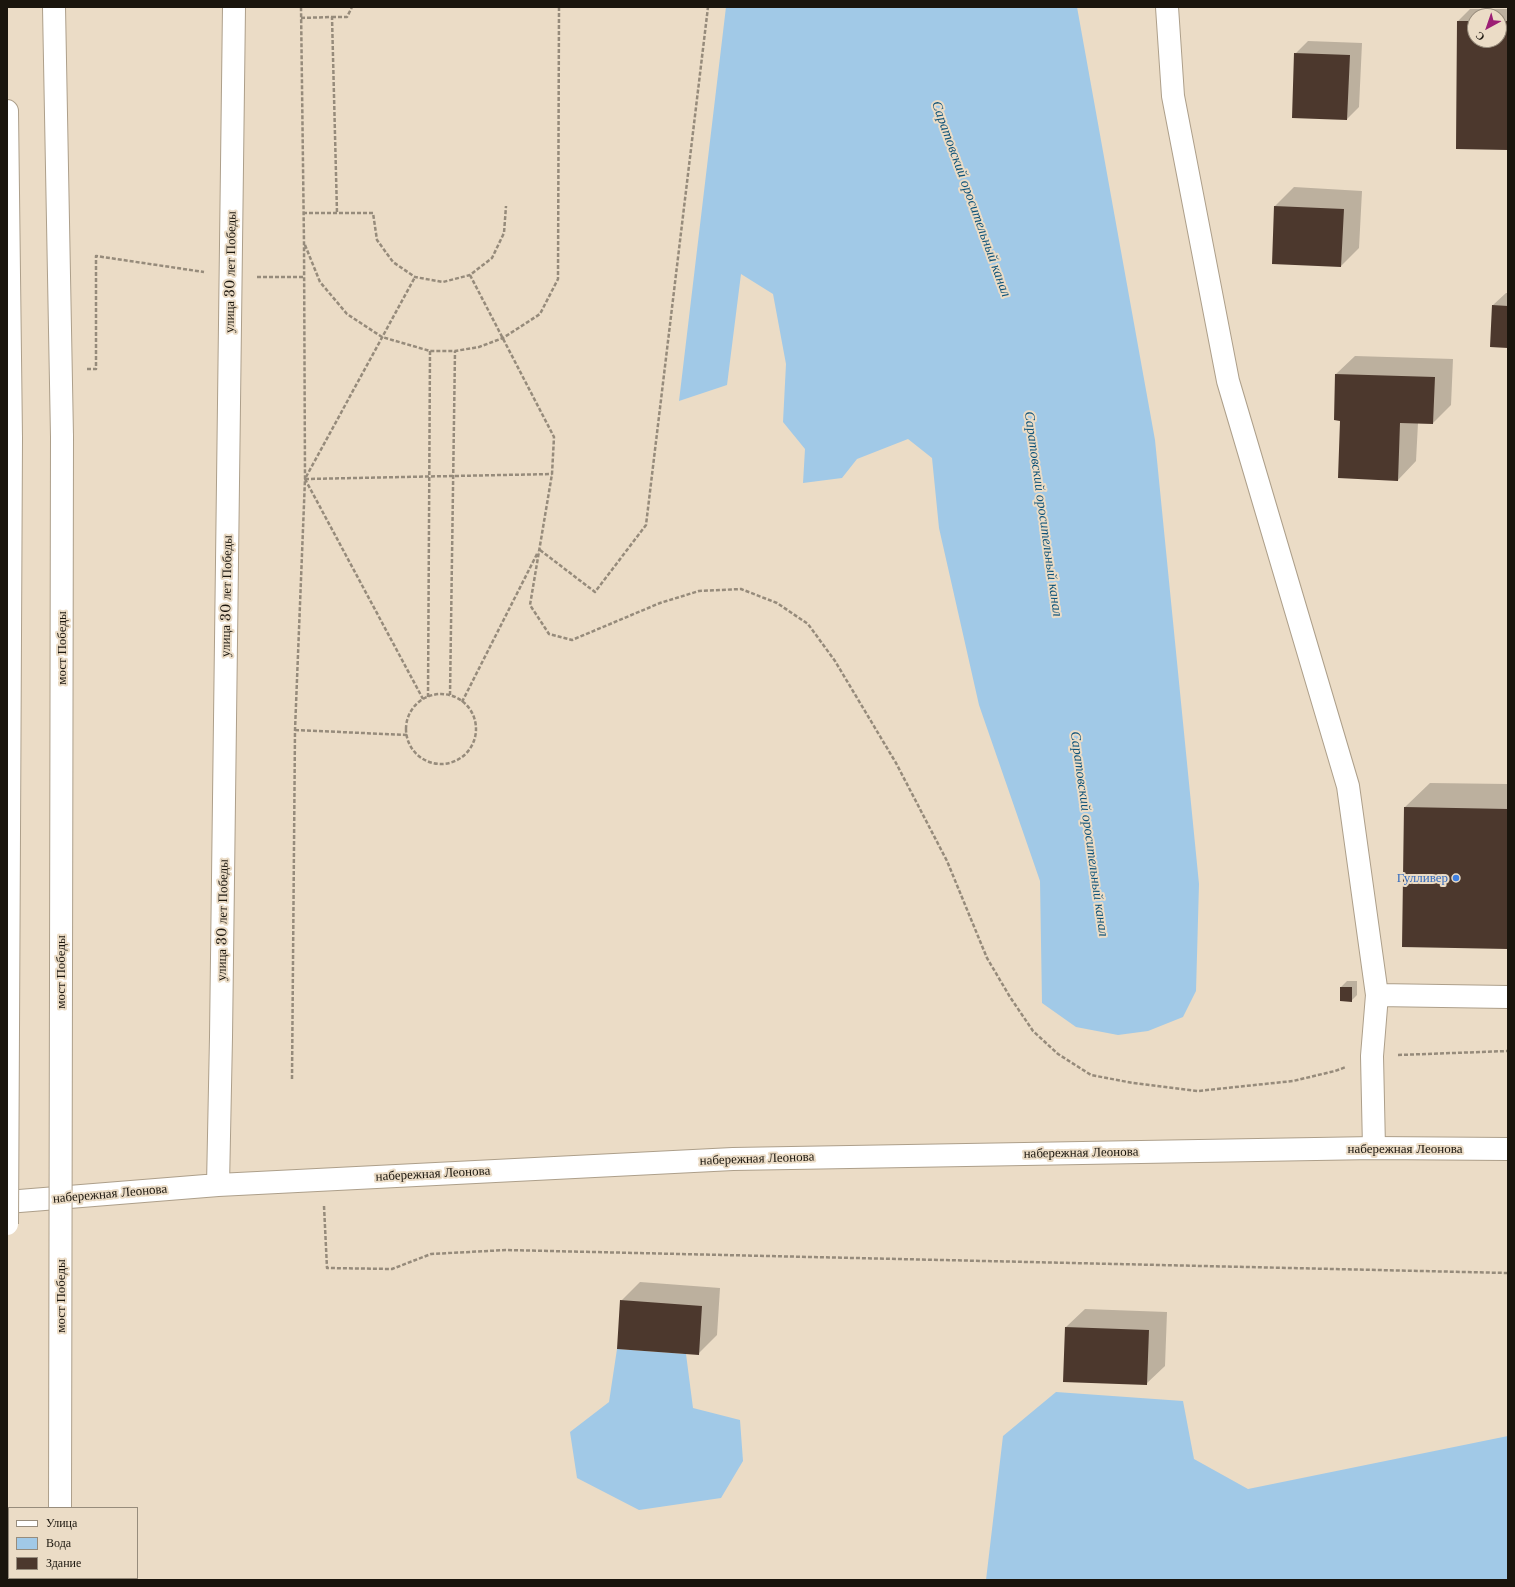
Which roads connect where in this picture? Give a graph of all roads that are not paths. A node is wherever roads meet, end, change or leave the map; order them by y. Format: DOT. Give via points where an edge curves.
graph roads {
  1 [pos="54,7"];
  2 [pos="234,7"];
  3 [pos="1167,7"];
  4 [pos="7,111"];
  5 [pos="1377,995"];
  6 [pos="1508,997"];
  7 [pos="1374,1148"];
  8 [pos="1508,1149"];
  9 [pos="218,1185"];
  10 [pos="7,1202"];
  11 [pos="7,1224"];
  12 [pos="60,1507"];
  1 -- 12 [label="main road, мост Победы, bridge" via="62,437"];
  2 -- 9 [label="main road, улица 30 лет Победы"];
  3 -- 5 [label="main road" via="1173,96 1228,381 1348,786"];
  4 -- 11 [label="main road, bridge" via="11,438"];
  5 -- 6 [label="main road"];
  5 -- 7 [label="main road" via="1372,1056"];
  7 -- 8 [label="main road, набережная Леонова"];
  7 -- 9 [label="main road, набережная Леонова" via="733,1159"];
  9 -- 10 [label="main road, набережная Леонова"];
}
